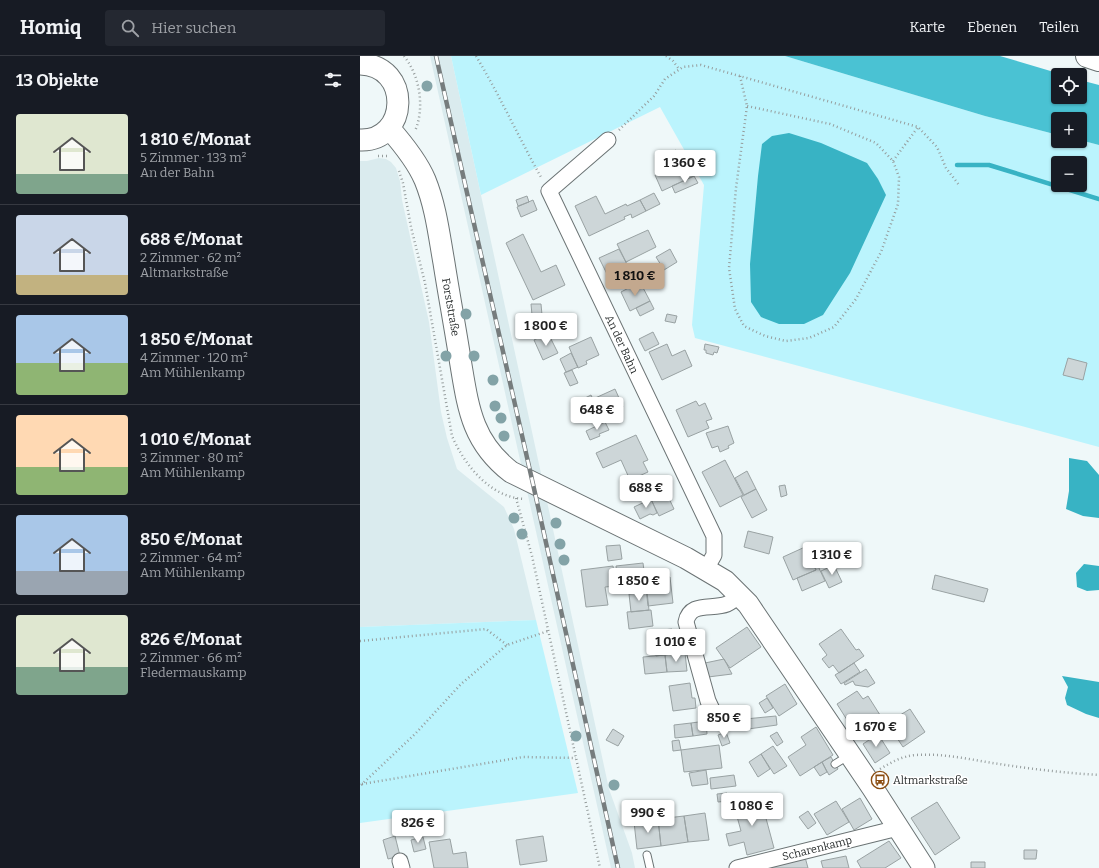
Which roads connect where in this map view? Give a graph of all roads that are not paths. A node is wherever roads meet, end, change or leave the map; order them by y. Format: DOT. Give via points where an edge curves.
graph roads {
  1 [pos="1087,56"];
  2 [pos="1099,60"];
  3 [pos="370,62"];
  4 [pos="389,128"];
  5 [pos="360,140"];
  6 [pos="608,140"];
  7 [pos="706,569"];
  8 [pos="740,594"];
  9 [pos="717,720"];
  10 [pos="898,828"];
  11 [pos="647,855"];
  12 [pos="650,868"];
  13 [pos="737,868"];
  14 [pos="924,868"];
  1 -- 2 [label="highway"];
  3 -- 4 [label="main road" via="389,77 398,93 398,112"];
  4 -- 5 [label="main road" via="373,138"];
  4 -- 7 [label="main road, Forststraße" via="416,164 431,197 467,397 476,430 490,454 505,468 522,478"];
  6 -- 7 [label="street, An der Bahn" via="549,191 714,536 714,555"];
  7 -- 8 [label="main road"];
  8 -- 9 [label="street" via="726,604 692,610 687,615 686,622 708,701"];
  8 -- 10 [label="main road" via="762,622 842,759 865,777"];
  10 -- 13 [label="street, Scharenkamp"];
  10 -- 14 [label="main road"];
  11 -- 12 [label="lane"];
}
